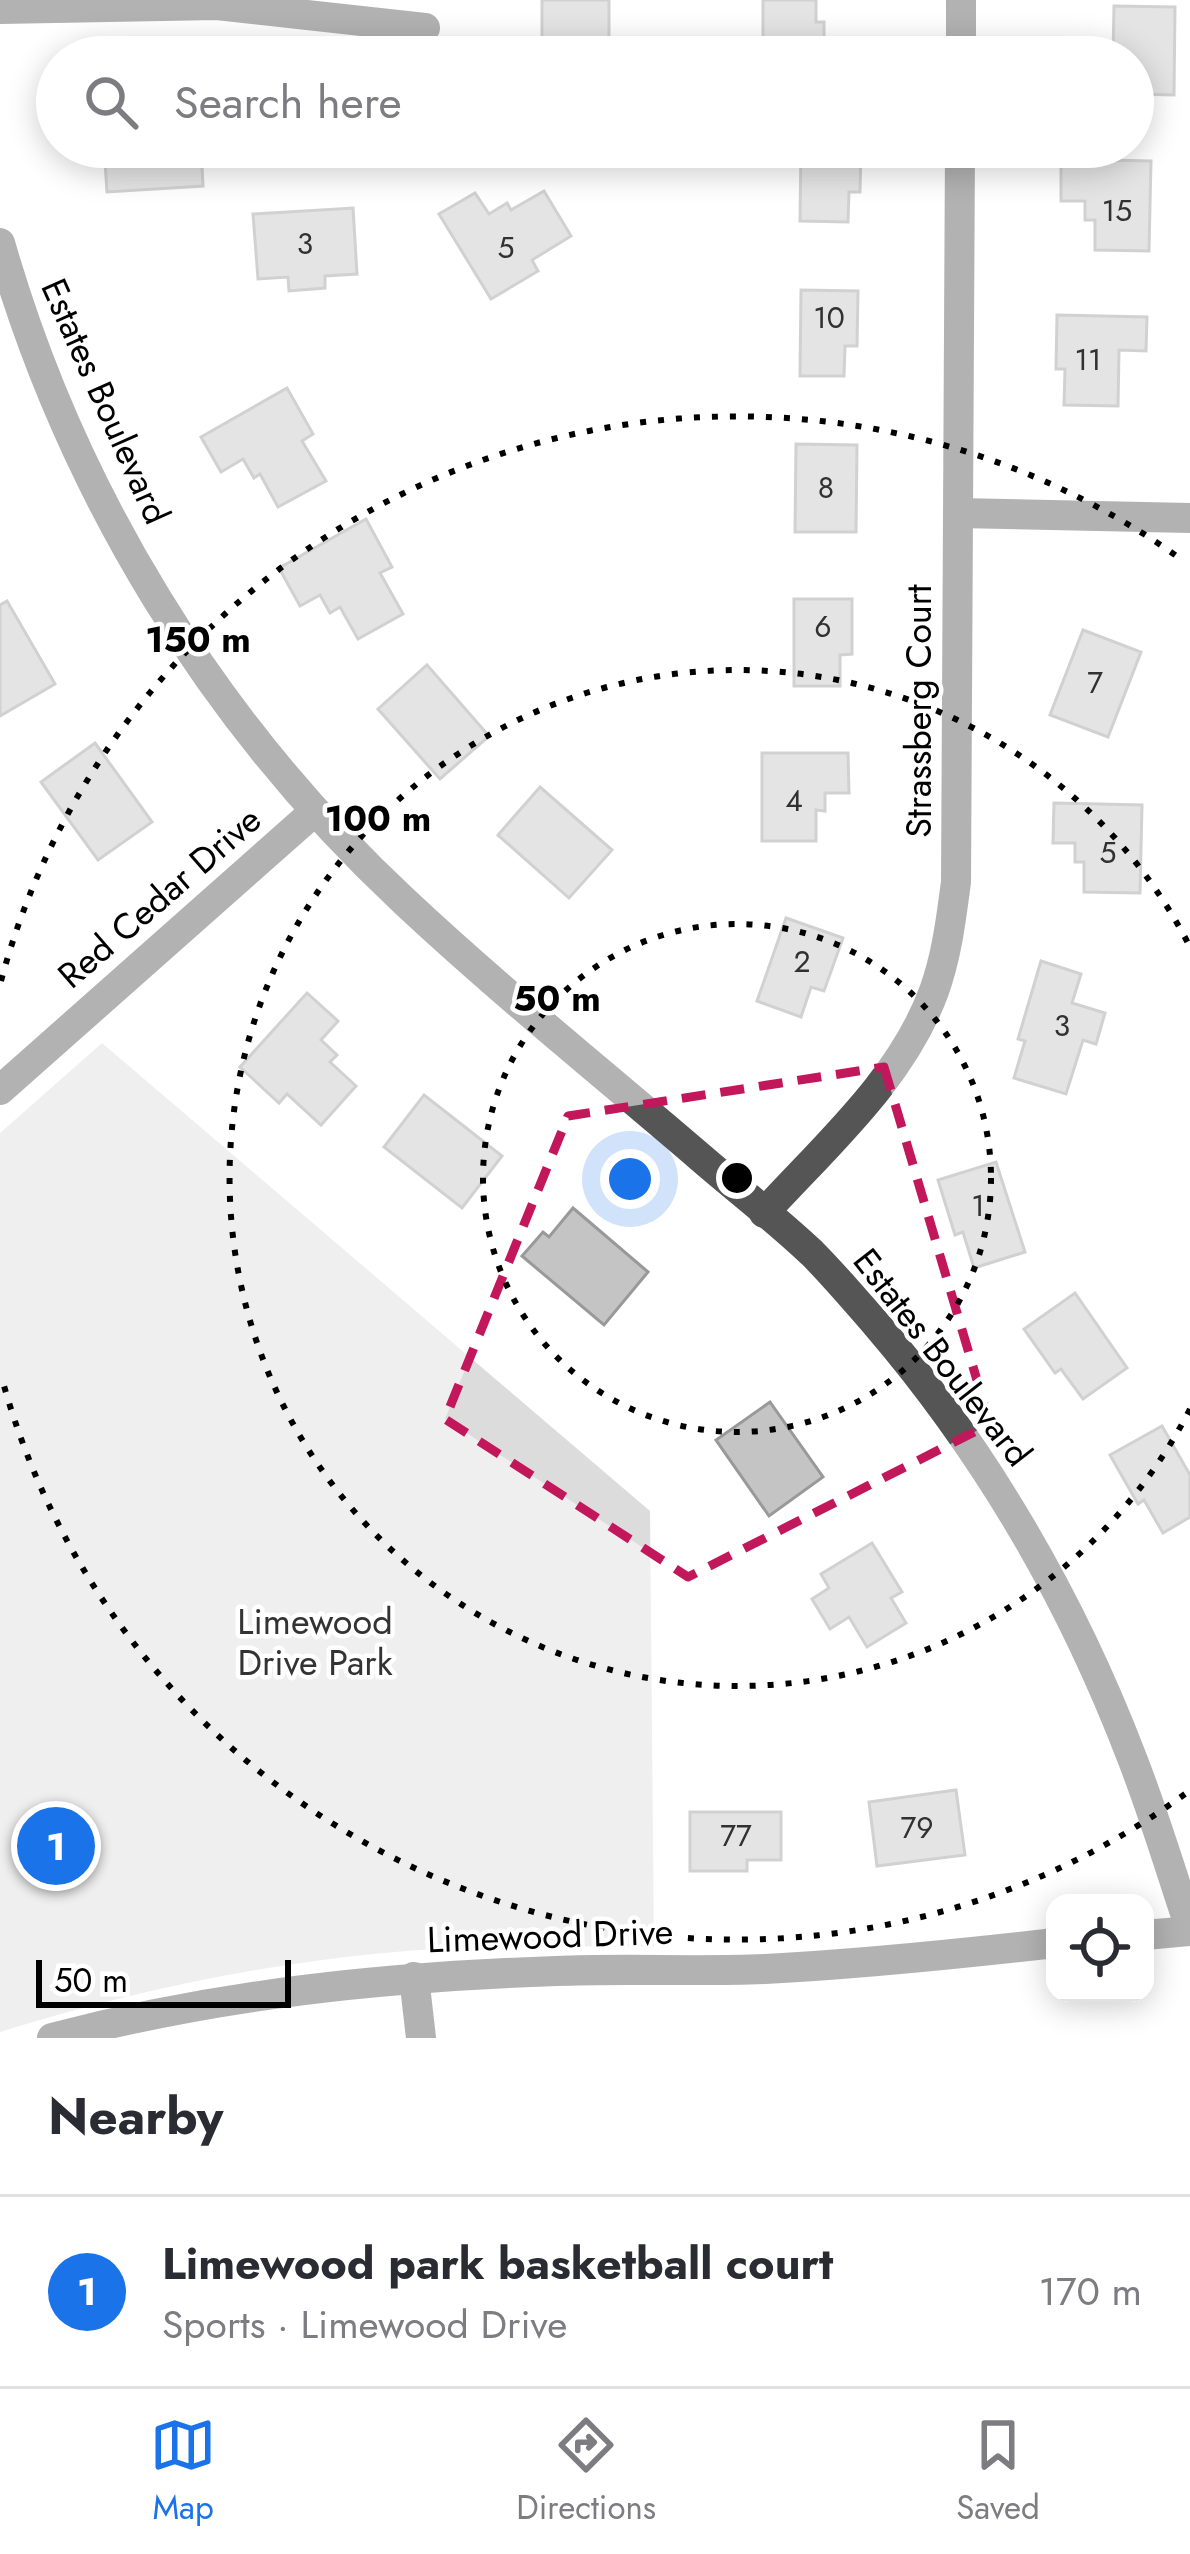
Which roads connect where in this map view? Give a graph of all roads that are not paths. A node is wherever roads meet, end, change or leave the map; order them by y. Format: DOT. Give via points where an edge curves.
graph roads {
  1 [pos="962,0"];
  2 [pos="0,9"];
  3 [pos="425,28"];
  4 [pos="961,36"];
  5 [pos="960,168"];
  6 [pos="0,243"];
  7 [pos="958,513"];
  8 [pos="1190,518"];
  9 [pos="315,811"];
  10 [pos="0,1090"];
  11 [pos="764,1213"];
  12 [pos="1190,1930"];
  13 [pos="1154,1934"];
  14 [pos="1046,1944"];
  15 [pos="414,1978"];
  16 [pos="52,2038"];
  17 [pos="421,2038"];
  1 -- 4 [label="street"];
  2 -- 3 [label="street" via="217,5"];
  5 -- 7 [label="street, Strassberg Court"];
  6 -- 9 [label="street, Estates Boulevard" via="50,390 139,569 203,670"];
  7 -- 8 [label="street"];
  7 -- 11 [label="street, Strassberg Court" via="949,942 933,994 882,1082"];
  9 -- 10 [label="street, Red Cedar Drive"];
  9 -- 11 [label="street, Estates Boulevard" via="404,900"];
  11 -- 12 [label="street, Estates Boulevard" via="877,1325 998,1488 1094,1666"];
  12 -- 13 [label="street"];
  14 -- 15 [label="street, Limewood Drive" via="784,1968"];
  15 -- 16 [label="street, Limewood Drive" via="241,1997"];
  15 -- 17 [label="street"];
}
